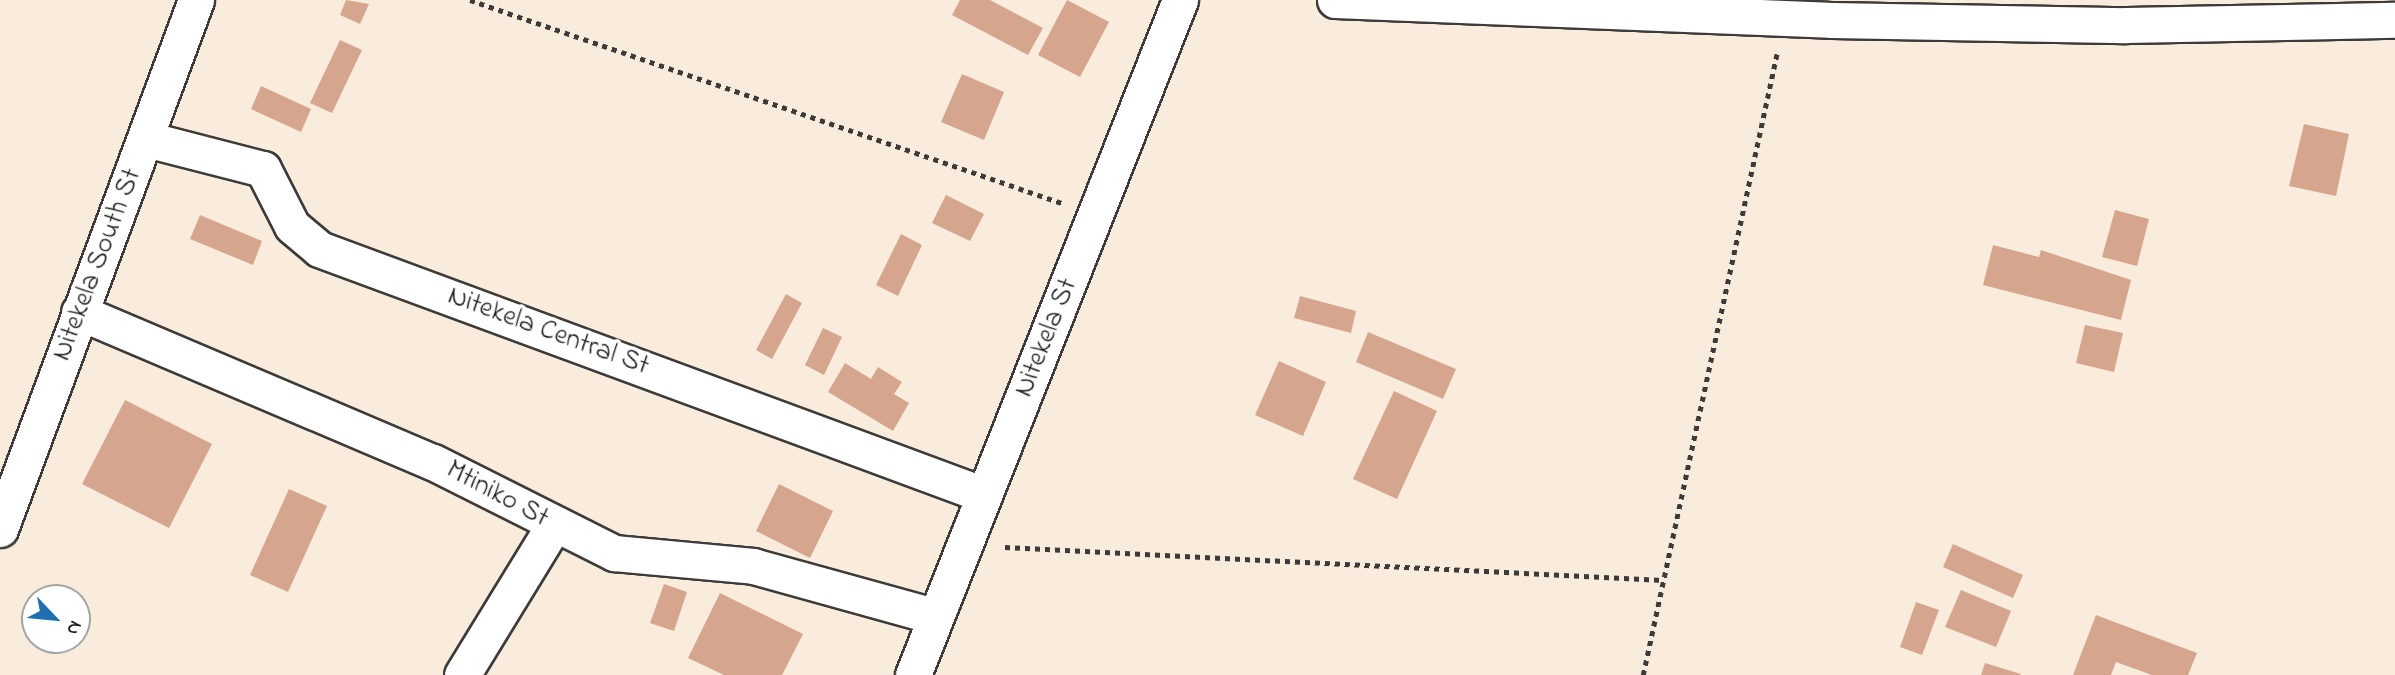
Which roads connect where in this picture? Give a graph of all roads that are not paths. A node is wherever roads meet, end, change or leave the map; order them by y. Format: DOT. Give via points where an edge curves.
graph roads {
  1 [pos="196,0"];
  2 [pos="1180,0"];
  3 [pos="1335,0"];
  4 [pos="2395,20"];
  5 [pos="146,139"];
  6 [pos="79,312"];
  7 [pos="982,494"];
  8 [pos="554,525"];
  9 [pos="0,529"];
  10 [pos="933,616"];
  11 [pos="462,675"];
  12 [pos="913,675"];
  1 -- 5 [label="street, Nitekela South St"];
  2 -- 7 [label="street, Nitekela St"];
  3 -- 4 [label="street" via="1785,18 2126,25"];
  5 -- 6 [label="street, Nitekela South St"];
  5 -- 7 [label="street, Nitekela Central St" via="263,169 292,226 319,249"];
  6 -- 8 [label="street, Mtiniko St" via="433,462"];
  6 -- 9 [label="street, Nitekela South St"];
  7 -- 10 [label="street, Nitekela St"];
  8 -- 10 [label="street, Mtiniko St" via="614,553 753,566"];
  8 -- 11 [label="street"];
  10 -- 12 [label="street, Nitekela St"];
}
